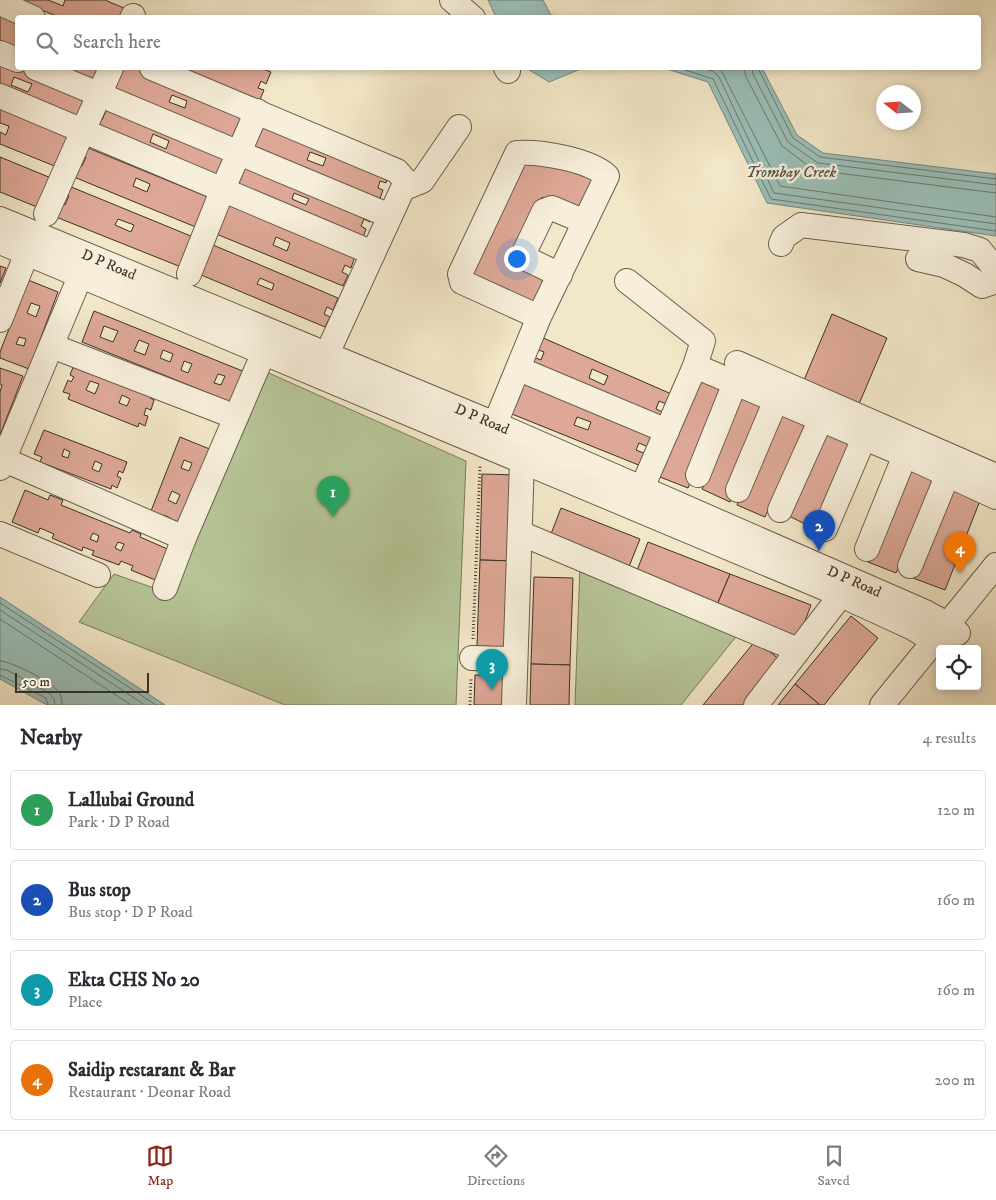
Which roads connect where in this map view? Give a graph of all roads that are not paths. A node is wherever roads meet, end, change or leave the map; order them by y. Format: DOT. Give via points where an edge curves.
graph roads {
  1 [pos="452,0"];
  2 [pos="0,3"];
  3 [pos="27,15"];
  4 [pos="470,15"];
  5 [pos="0,52"];
  6 [pos="15,59"];
  7 [pos="41,70"];
  8 [pos="110,70"];
  9 [pos="157,70"];
  10 [pos="99,94"];
  11 [pos="0,96"];
  12 [pos="257,111"];
  13 [pos="459,127"];
  14 [pos="82,131"];
  15 [pos="238,153"];
  16 [pos="410,186"];
  17 [pos="222,191"];
  18 [pos="46,214"];
  19 [pos="390,216"];
  20 [pos="0,219"];
  21 [pos="585,222"];
  22 [pos="0,242"];
  23 [pos="781,244"];
  24 [pos="27,253"];
  25 [pos="373,253"];
  26 [pos="918,260"];
  27 [pos="85,266"];
  28 [pos="996,270"];
  29 [pos="190,274"];
  30 [pos="560,275"];
  31 [pos="627,281"];
  32 [pos="996,281"];
  33 [pos="540,317"];
  34 [pos="0,320"];
  35 [pos="268,342"];
  36 [pos="52,346"];
  37 [pos="321,365"];
  38 [pos="695,366"];
  39 [pos="519,369"];
  40 [pos="736,373"];
  41 [pos="776,400"];
  42 [pos="236,417"];
  43 [pos="821,419"];
  44 [pos="495,424"];
  45 [pos="667,431"];
  46 [pos="864,438"];
  47 [pos="527,450"];
  48 [pos="905,455"];
  49 [pos="1,462"];
  50 [pos="948,474"];
  51 [pos="698,475"];
  52 [pos="996,476"];
  53 [pos="642,488"];
  54 [pos="738,490"];
  55 [pos="996,497"];
  56 [pos="780,510"];
  57 [pos="825,529"];
  58 [pos="520,533"];
  59 [pos="0,534"];
  60 [pos="184,538"];
  61 [pos="867,549"];
  62 [pos="996,565"];
  63 [pos="910,566"];
  64 [pos="98,575"];
  65 [pos="996,586"];
  66 [pos="165,588"];
  67 [pos="841,595"];
  68 [pos="945,642"];
  69 [pos="798,650"];
  70 [pos="472,658"];
  71 [pos="515,659"];
  72 [pos="514,705"];
  73 [pos="756,705"];
  74 [pos="882,705"];
  75 [pos="900,705"];
  1 -- 4 [label="street"];
  2 -- 3 [label="street"];
  5 -- 6 [label="street"];
  7 -- 10 [label="street"];
  8 -- 10 [label="street"];
  9 -- 12 [label="street"];
  10 -- 14 [label="street"];
  10 -- 15 [label="street"];
  11 -- 14 [label="street"];
  12 -- 15 [label="street"];
  12 -- 16 [label="street" via="397,171"];
  13 -- 16 [label="street" via="422,181"];
  14 -- 17 [label="street"];
  14 -- 18 [label="street"];
  15 -- 17 [label="street"];
  15 -- 19 [label="street"];
  16 -- 19 [label="street" via="403,188"];
  17 -- 25 [label="street"];
  17 -- 29 [label="street"];
  19 -- 25 [label="street"];
  20 -- 27 [label="street, D P Road"];
  21 -- 30 [label="street"];
  21 -- 30 [label="street" via="552,208 544,212 524,254 527,259"];
  21 -- 33 [label="street" via="607,176 574,160 517,153 460,274 462,282"];
  22 -- 24 [label="street, D P Road"];
  23 -- 28 [label="street" via="784,237 801,225 811,226 964,245 980,250"];
  24 -- 27 [label="street, D P Road"];
  24 -- 34 [label="street"];
  25 -- 37 [label="street"];
  26 -- 32 [label="street" via="944,265 982,286"];
  27 -- 35 [label="street, D P Road"];
  27 -- 36 [label="street"];
  30 -- 33 [label="street"];
  31 -- 38 [label="street" via="702,339"];
  33 -- 39 [label="street"];
  35 -- 37 [label="street, D P Road"];
  35 -- 42 [label="street"];
  36 -- 42 [label="street"];
  36 -- 49 [label="street"];
  37 -- 44 [label="street, D P Road"];
  37 -- 47 [label="street, D P Road" via="481,443"];
  38 -- 40 [label="street"];
  38 -- 45 [label="street"];
  39 -- 44 [label="street"];
  39 -- 45 [label="street"];
  40 -- 41 [label="street"];
  40 -- 51 [label="street"];
  40 -- 52 [label="street"];
  41 -- 43 [label="street"];
  41 -- 54 [label="street"];
  42 -- 60 [label="street"];
  43 -- 46 [label="street"];
  43 -- 56 [label="street"];
  44 -- 47 [label="street, D P Road"];
  45 -- 53 [label="street"];
  46 -- 48 [label="street"];
  46 -- 57 [label="street"];
  47 -- 53 [label="street, D P Road"];
  47 -- 58 [label="street"];
  47 -- 67 [label="street, D P Road"];
  48 -- 50 [label="street"];
  48 -- 61 [label="street"];
  49 -- 60 [label="street"];
  50 -- 55 [label="street"];
  50 -- 63 [label="street"];
  53 -- 68 [label="street, D P Road" via="925,612"];
  58 -- 69 [label="street"];
  58 -- 71 [label="street"];
  59 -- 64 [label="street"];
  60 -- 66 [label="street"];
  62 -- 68 [label="street"];
  65 -- 68 [label="street"];
  67 -- 68 [label="street, D P Road"];
  67 -- 69 [label="street"];
  68 -- 74 [label="street"];
  68 -- 75 [label="street"];
  69 -- 73 [label="street"];
  70 -- 71 [label="street"];
  71 -- 72 [label="street"];
}
